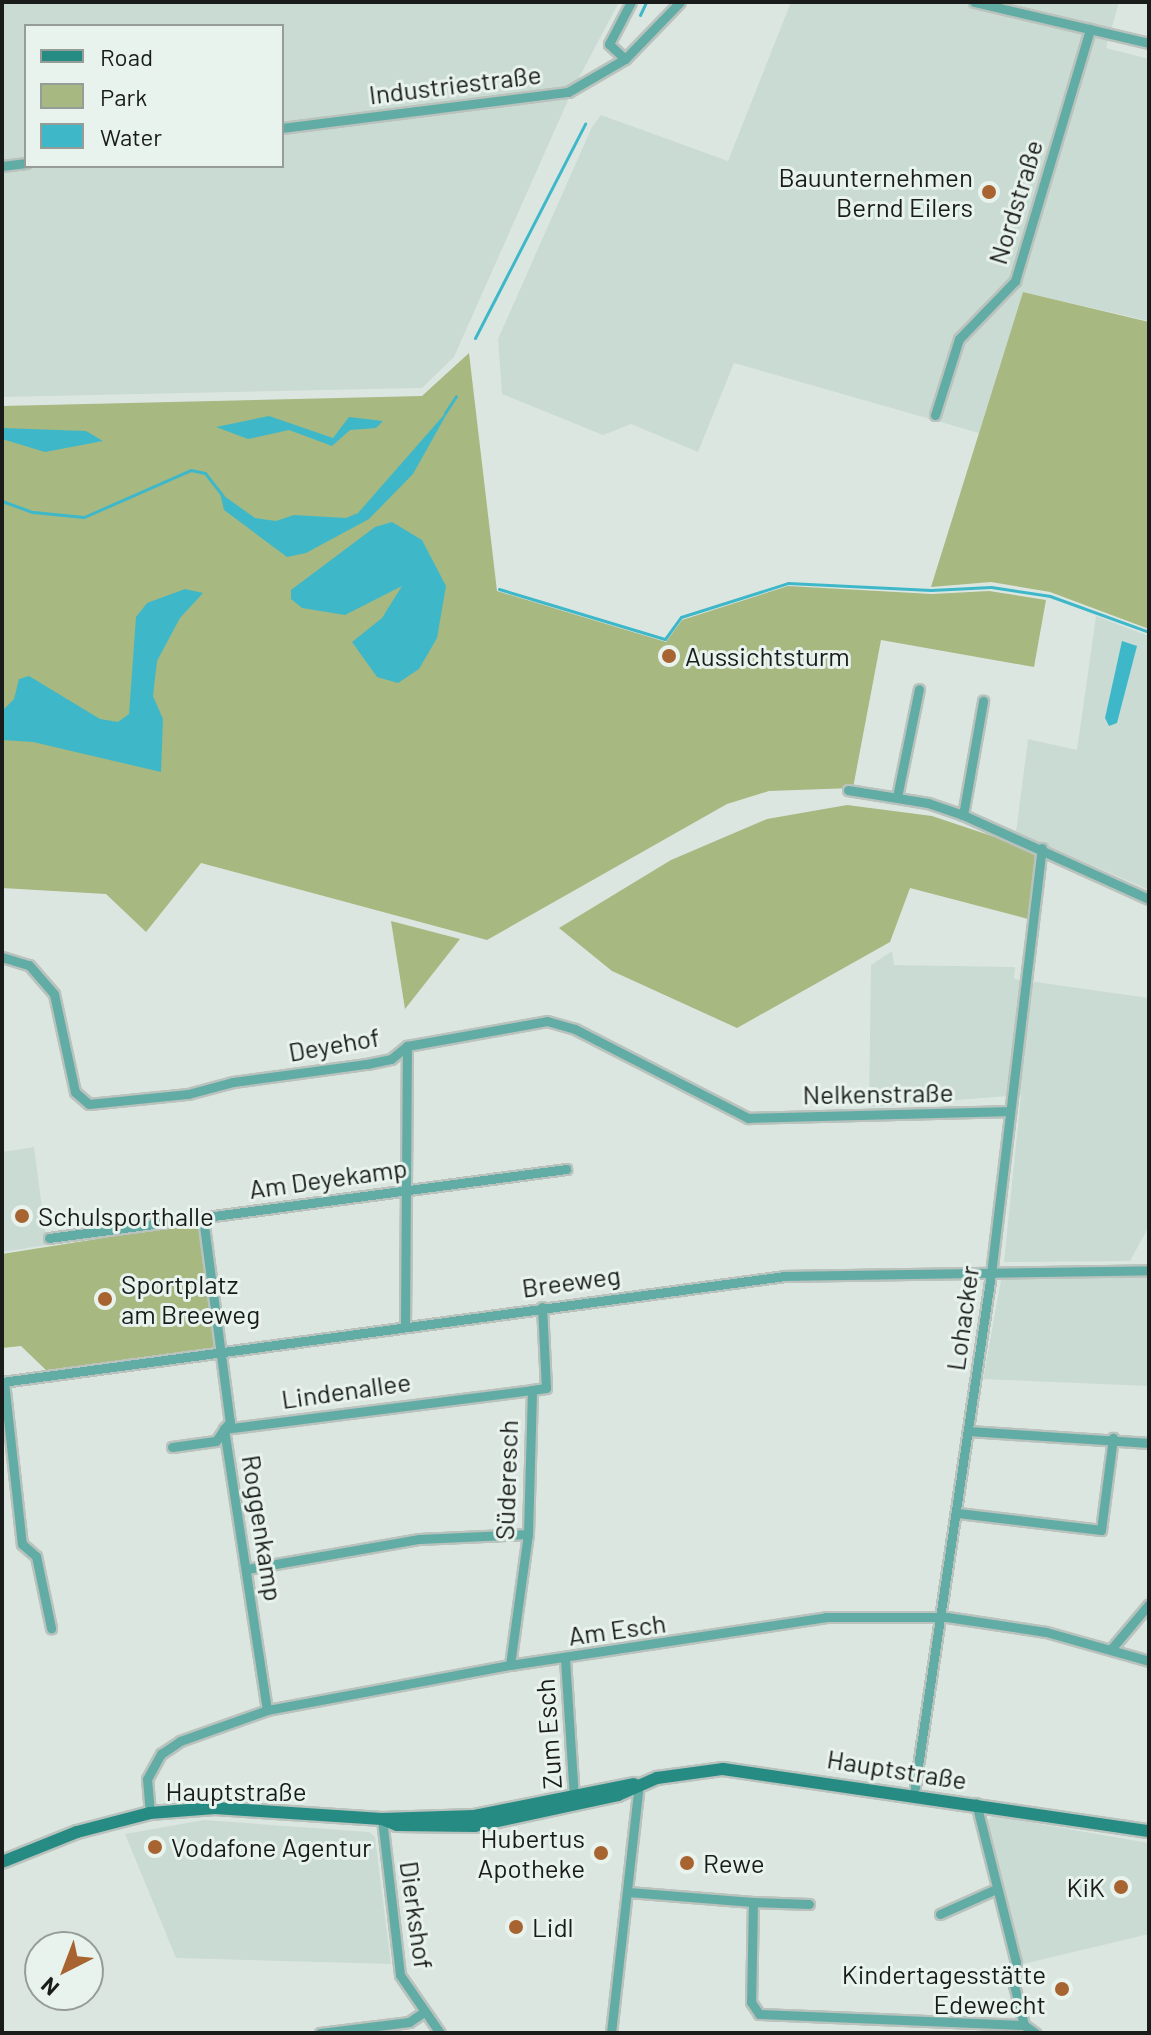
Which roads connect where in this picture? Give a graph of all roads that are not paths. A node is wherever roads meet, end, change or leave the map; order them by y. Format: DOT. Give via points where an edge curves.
graph roads {
  1 [pos="631,2"];
  2 [pos="680,2"];
  3 [pos="974,2"];
  4 [pos="1090,29"];
  5 [pos="1149,43"];
  6 [pos="625,59"];
  7 [pos="284,128"];
  8 [pos="24,163"];
  9 [pos="2,166"];
  10 [pos="935,415"];
  11 [pos="919,689"];
  12 [pos="983,701"];
  13 [pos="848,790"];
  14 [pos="897,797"];
  15 [pos="963,815"];
  16 [pos="1042,848"];
  17 [pos="1149,899"];
  18 [pos="2,957"];
  19 [pos="407,1046"];
  20 [pos="1009,1111"];
  21 [pos="748,1118"];
  22 [pos="566,1169"];
  23 [pos="405,1188"];
  24 [pos="203,1218"];
  25 [pos="49,1238"];
  26 [pos="1149,1270"];
  27 [pos="991,1274"];
  28 [pos="542,1307"];
  29 [pos="405,1327"];
  30 [pos="220,1355"];
  31 [pos="3,1382"];
  32 [pos="532,1390"];
  33 [pos="224,1429"];
  34 [pos="969,1431"];
  35 [pos="1113,1438"];
  36 [pos="1149,1443"];
  37 [pos="172,1447"];
  38 [pos="958,1513"];
  39 [pos="528,1534"];
  40 [pos="247,1569"];
  41 [pos="1149,1604"];
  42 [pos="942,1617"];
  43 [pos="51,1628"];
  44 [pos="1112,1648"];
  45 [pos="565,1659"];
  46 [pos="1149,1661"];
  47 [pos="510,1665"];
  48 [pos="267,1710"];
  49 [pos="639,1784"];
  50 [pos="914,1793"];
  51 [pos="575,1800"];
  52 [pos="976,1803"];
  53 [pos="150,1813"];
  54 [pos="382,1819"];
  55 [pos="1149,1831"];
  56 [pos="2,1862"];
  57 [pos="996,1889"];
  58 [pos="628,1892"];
  59 [pos="753,1902"];
  60 [pos="809,1904"];
  61 [pos="940,1914"];
  62 [pos="424,2012"];
  63 [pos="1024,2025"];
  64 [pos="960,2028"];
  65 [pos="320,2033"];
  66 [pos="440,2033"];
  67 [pos="611,2033"];
  68 [pos="1035,2033"];
  1 -- 6 [label="street" via="609,44"];
  2 -- 6 [label="street, Industriestraße"];
  3 -- 4 [label="street"];
  4 -- 5 [label="street"];
  4 -- 10 [label="street, Nordstraße" via="1015,281 959,339"];
  6 -- 7 [label="street, Industriestraße" via="568,92"];
  8 -- 9 [label="street"];
  11 -- 14 [label="street"];
  12 -- 15 [label="street"];
  13 -- 14 [label="street"];
  14 -- 15 [label="street"];
  15 -- 16 [label="street"];
  16 -- 17 [label="street"];
  16 -- 20 [label="street, Lohacker"];
  18 -- 19 [label="street, Deyehof" via="29,965 54,994 75,1092 89,1104 188,1094 233,1082 367,1064 391,1059"];
  19 -- 21 [label="street, Deyehof" via="547,1021 575,1029"];
  19 -- 23 [label="street"];
  20 -- 21 [label="street, Nelkenstraße"];
  20 -- 27 [label="street, Lohacker"];
  22 -- 23 [label="street, Am Deyekamp"];
  23 -- 24 [label="street, Am Deyekamp"];
  23 -- 29 [label="street"];
  24 -- 25 [label="street, Am Deyekamp"];
  24 -- 30 [label="street, Roggenkamp"];
  26 -- 27 [label="street, Breeweg"];
  27 -- 28 [label="street, Breeweg" via="785,1276"];
  27 -- 34 [label="street, Lohacker"];
  28 -- 29 [label="street, Breeweg"];
  28 -- 32 [label="street, Süderesch" via="546,1388"];
  29 -- 30 [label="street, Breeweg"];
  30 -- 31 [label="street, Breeweg"];
  30 -- 33 [label="street, Roggenkamp" via="230,1422"];
  31 -- 43 [label="street" via="22,1544 36,1556"];
  32 -- 33 [label="street, Lindenallee"];
  32 -- 39 [label="street, Süderesch"];
  33 -- 37 [label="street, Lindenallee" via="216,1441"];
  33 -- 40 [label="street, Roggenkamp"];
  34 -- 35 [label="street"];
  34 -- 38 [label="street, Lohacker"];
  35 -- 36 [label="street"];
  35 -- 38 [label="street" via="1101,1530"];
  38 -- 42 [label="street, Lohacker"];
  39 -- 40 [label="street" via="419,1539"];
  39 -- 47 [label="street, Süderesch"];
  40 -- 48 [label="street, Roggenkamp"];
  41 -- 44 [label="street"];
  42 -- 44 [label="street, Am Esch"];
  42 -- 45 [label="street, Am Esch" via="826,1617"];
  42 -- 50 [label="street, Lohacker"];
  44 -- 46 [label="street, Am Esch"];
  45 -- 47 [label="street, Am Esch"];
  45 -- 51 [label="street, Zum Esch"];
  47 -- 48 [label="street, Am Esch"];
  48 -- 53 [label="street, Am Esch" via="180,1741 161,1754 147,1779"];
  49 -- 50 [label="main road, Hauptstraße" via="723,1769"];
  49 -- 51 [label="main road, Hauptstraße"];
  49 -- 58 [label="street"];
  50 -- 52 [label="main road, Hauptstraße"];
  51 -- 54 [label="main road, Hauptstraße" via="474,1816"];
  52 -- 55 [label="main road, Hauptstraße"];
  52 -- 57 [label="street"];
  53 -- 54 [label="main road, Hauptstraße" via="215,1808"];
  53 -- 56 [label="main road, Hauptstraße" via="77,1832"];
  54 -- 62 [label="street, Dierkshof" via="400,1975"];
  57 -- 61 [label="street"];
  57 -- 63 [label="street" via="1016,1962 1014,1985"];
  58 -- 59 [label="street"];
  58 -- 67 [label="street"];
  59 -- 60 [label="street"];
  59 -- 64 [label="street" via="751,2002 759,2014"];
  62 -- 65 [label="street" via="409,2022"];
  62 -- 66 [label="street, Dierkshof"];
  63 -- 64 [label="street"];
  63 -- 68 [label="street"];
}
